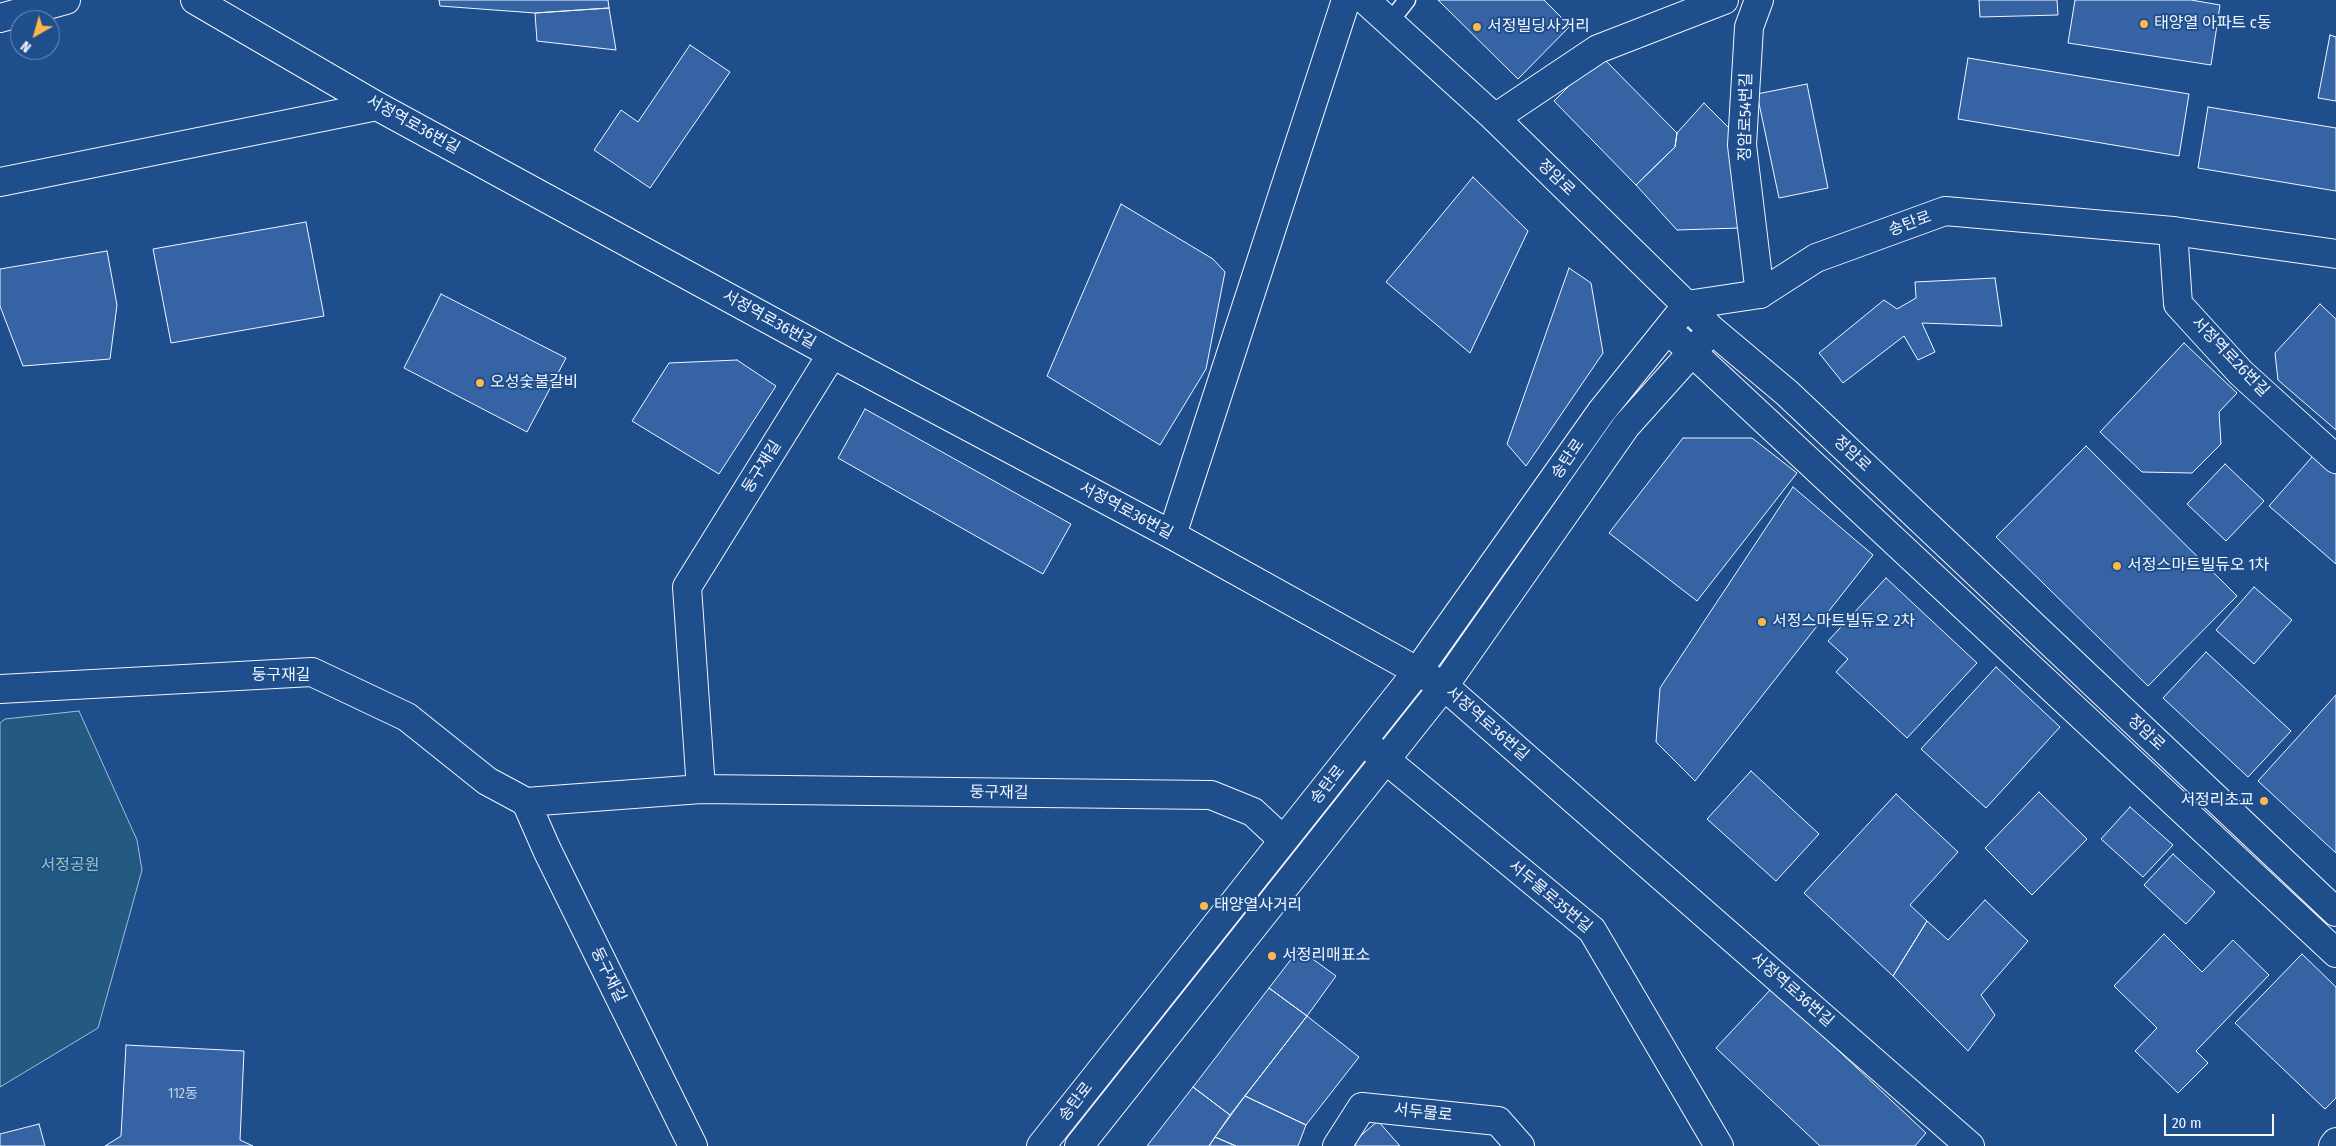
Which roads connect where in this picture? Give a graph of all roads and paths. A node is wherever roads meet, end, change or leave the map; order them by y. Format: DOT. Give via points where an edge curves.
graph roads {
  1 [pos="66,0"];
  2 [pos="195,0"];
  3 [pos="1346,0"];
  4 [pos="1365,0"];
  5 [pos="1407,0"];
  6 [pos="1724,0"];
  7 [pos="1759,0"];
  8 [pos="0,18"];
  9 [pos="1389,22"];
  10 [pos="377,106"];
  11 [pos="1495,118"];
  12 [pos="0,182"];
  13 [pos="2173,231"];
  14 [pos="2336,254"];
  15 [pos="1760,294"];
  16 [pos="1687,305"];
  17 [pos="1668,328"];
  18 [pos="1712,330"];
  19 [pos="1692,352"];
  20 [pos="832,354"];
  21 [pos="2336,459"];
  22 [pos="1172,535"];
  23 [pos="1417,672"];
  24 [pos="1444,686"];
  25 [pos="0,689"];
  26 [pos="1363,741"];
  27 [pos="1386,760"];
  28 [pos="701,789"];
  29 [pos="526,802"];
  30 [pos="1283,840"];
  31 [pos="2336,912"];
  32 [pos="2336,953"];
  33 [pos="2336,1142"];
  34 [pos="693,1146"];
  35 [pos="1041,1146"];
  36 [pos="1080,1146"];
  37 [pos="1337,1146"];
  38 [pos="1520,1146"];
  39 [pos="1719,1146"];
  40 [pos="1970,1146"];
  41 [pos="2332,1146"];
  1 -- 8 [label="street"];
  2 -- 10 [label="street, 서정역로36번길"];
  3 -- 22 [label="street"];
  4 -- 9 [label="street, 정암로"];
  5 -- 9 [label="lane"];
  6 -- 11 [label="street" via="1598,49"];
  7 -- 15 [label="street, 정암로54번길" via="1749,27 1742,145"];
  9 -- 11 [label="street, 정암로"];
  10 -- 12 [label="street"];
  10 -- 20 [label="street, 서정역로36번길"];
  11 -- 16 [label="street, 정암로"];
  13 -- 14 [label="street, 송탄로"];
  13 -- 15 [label="street, 송탄로" via="1946,211 1816,258"];
  13 -- 21 [label="street, 서정역로26번길" via="2178,304 2241,373"];
  15 -- 16 [label="street, 송탄로"];
  16 -- 17 [label="street, 송탄로"];
  16 -- 18 [label="street, 정암로"];
  17 -- 19 [label="street"];
  17 -- 23 [label="street, 송탄로" via="1601,412"];
  18 -- 19 [label="street, 송탄로"];
  18 -- 31 [label="street, 정암로" via="1794,400"];
  19 -- 24 [label="street, 송탄로" via="1626,426"];
  19 -- 32 [label="street"];
  20 -- 22 [label="street, 서정역로36번길"];
  20 -- 28 [label="street, 둥구재길" via="687,587"];
  22 -- 23 [label="street, 서정역로36번길"];
  23 -- 24 [label="street, 서정역로36번길"];
  23 -- 26 [label="street, 송탄로"];
  24 -- 27 [label="street, 송탄로"];
  24 -- 40 [label="street, 서정역로36번길"];
  25 -- 29 [label="street, 둥구재길" via="312,672 407,717 487,781"];
  26 -- 27 [label="street, 서두물로35번길"];
  26 -- 30 [label="street, 송탄로"];
  27 -- 36 [label="street, 송탄로"];
  27 -- 39 [label="street, 서두물로35번길" via="1592,930"];
  28 -- 29 [label="street, 둥구재길"];
  28 -- 30 [label="street, 둥구재길" via="1211,795 1253,812"];
  29 -- 34 [label="street, 둥구재길" via="546,850"];
  30 -- 35 [label="street, 송탄로"];
  33 -- 41 [label="street"];
  37 -- 38 [label="street, 서두물로" via="1362,1107 1498,1121"];
}
